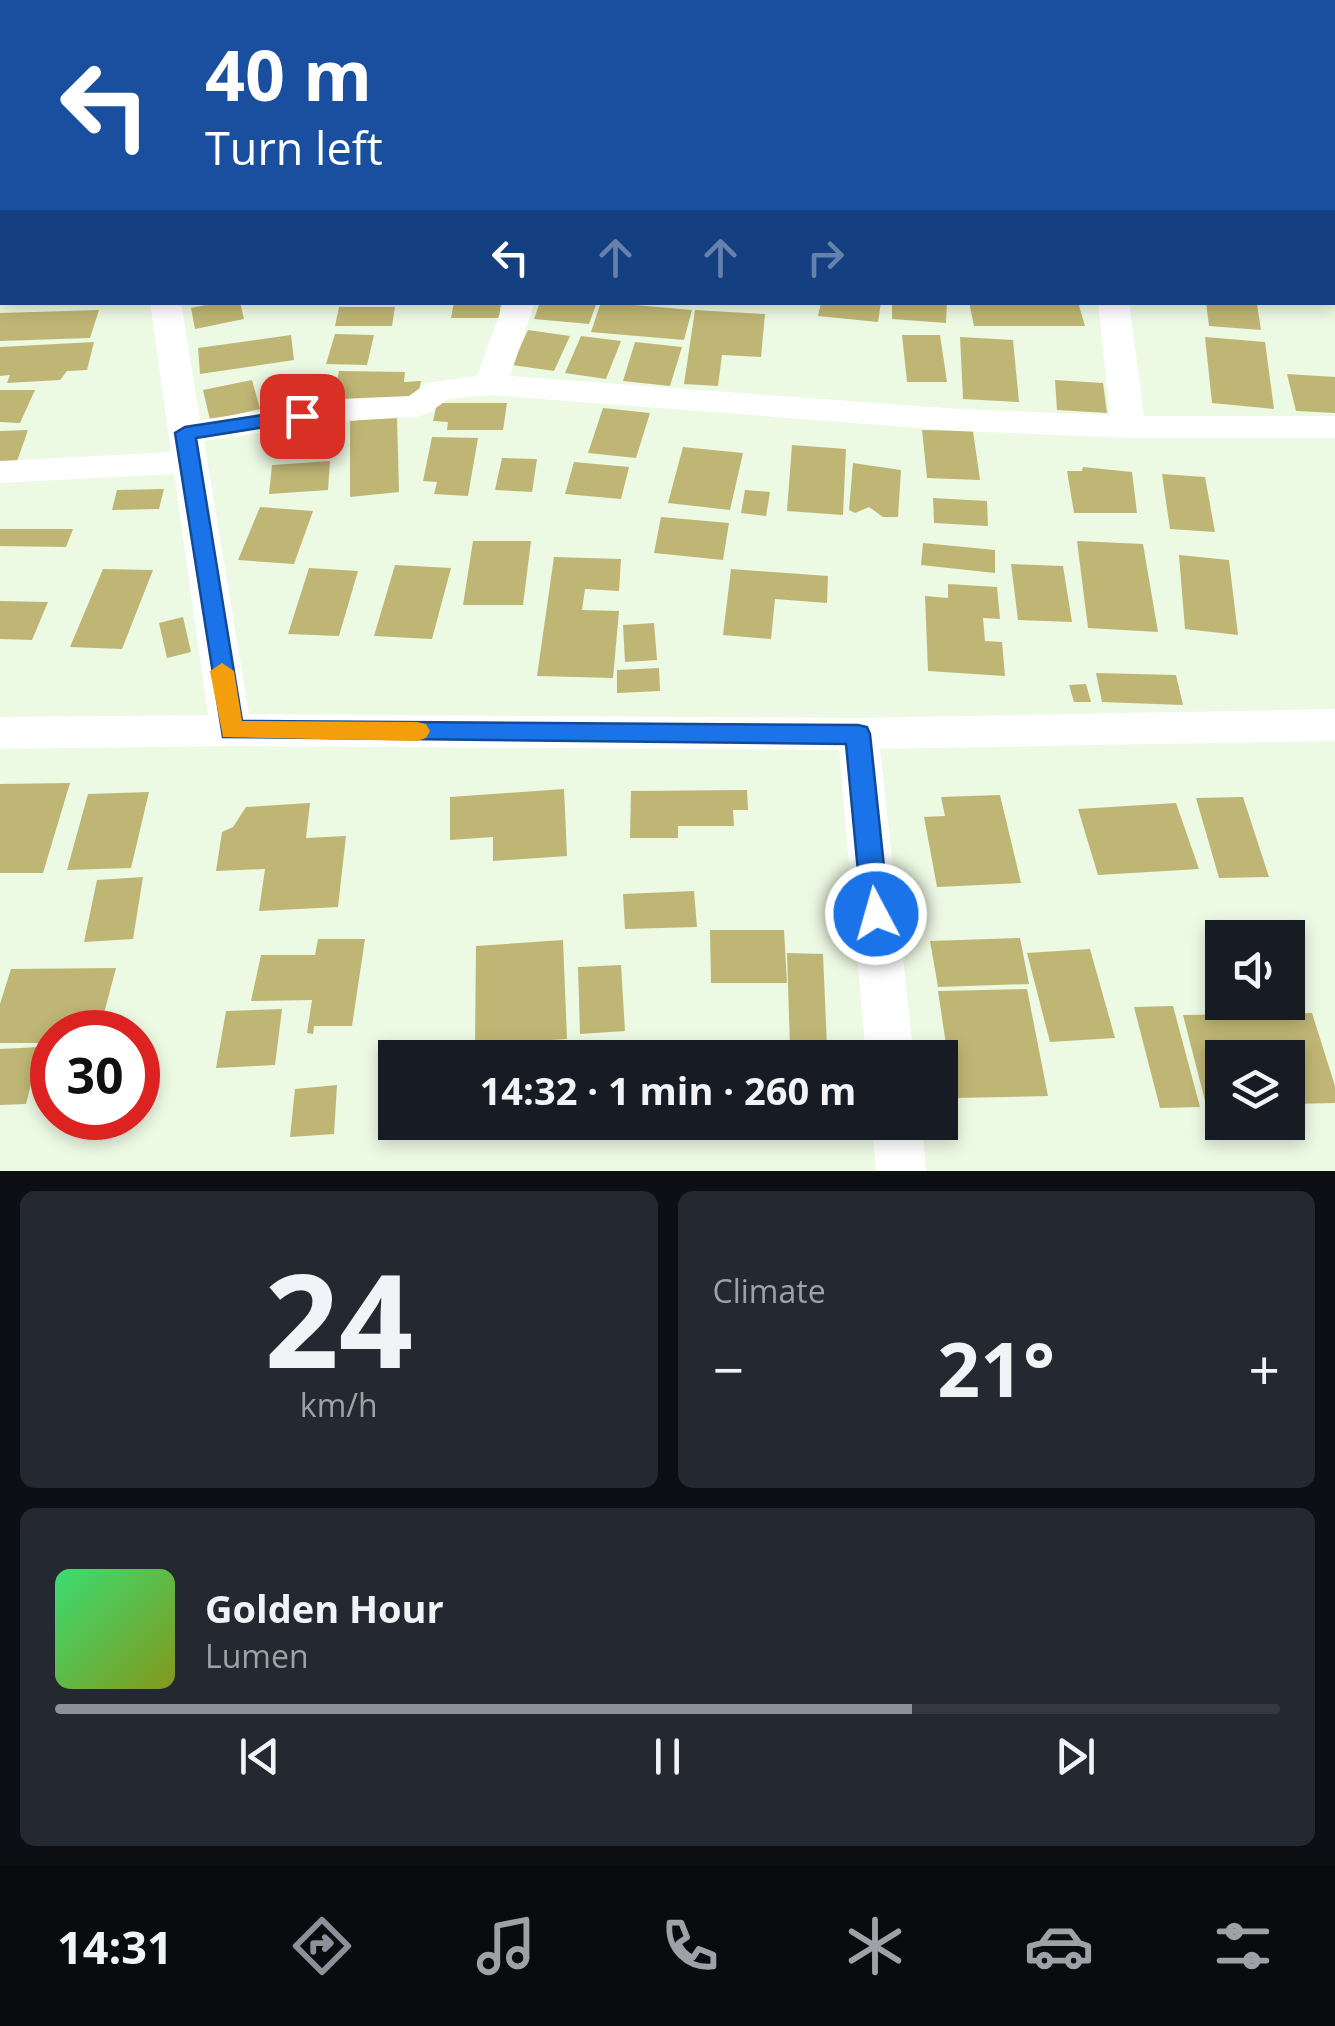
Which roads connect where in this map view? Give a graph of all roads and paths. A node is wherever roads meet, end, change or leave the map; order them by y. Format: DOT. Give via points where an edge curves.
graph roads {
  1 [pos="166,305"];
  2 [pos="519,305"];
  3 [pos="1113,305"];
  4 [pos="490,385"];
  5 [pos="1128,427"];
  6 [pos="1335,427"];
  7 [pos="187,448"];
  8 [pos="0,472"];
  9 [pos="1335,724"];
  10 [pos="231,730"];
  11 [pos="0,733"];
  12 [pos="858,734"];
  13 [pos="888,1040"];
  14 [pos="899,1140"];
  15 [pos="902,1171"];
  1 -- 7 [label="street"];
  2 -- 4 [label="street"];
  3 -- 5 [label="street"];
  4 -- 5 [label="street"];
  4 -- 7 [label="street" via="439,390 418,406 342,410"];
  5 -- 6 [label="street"];
  7 -- 8 [label="street"];
  7 -- 10 [label="street"];
  9 -- 12 [label="street"];
  10 -- 11 [label="street"];
  10 -- 12 [label="street"];
  12 -- 13 [label="street"];
  14 -- 15 [label="street"];
}
